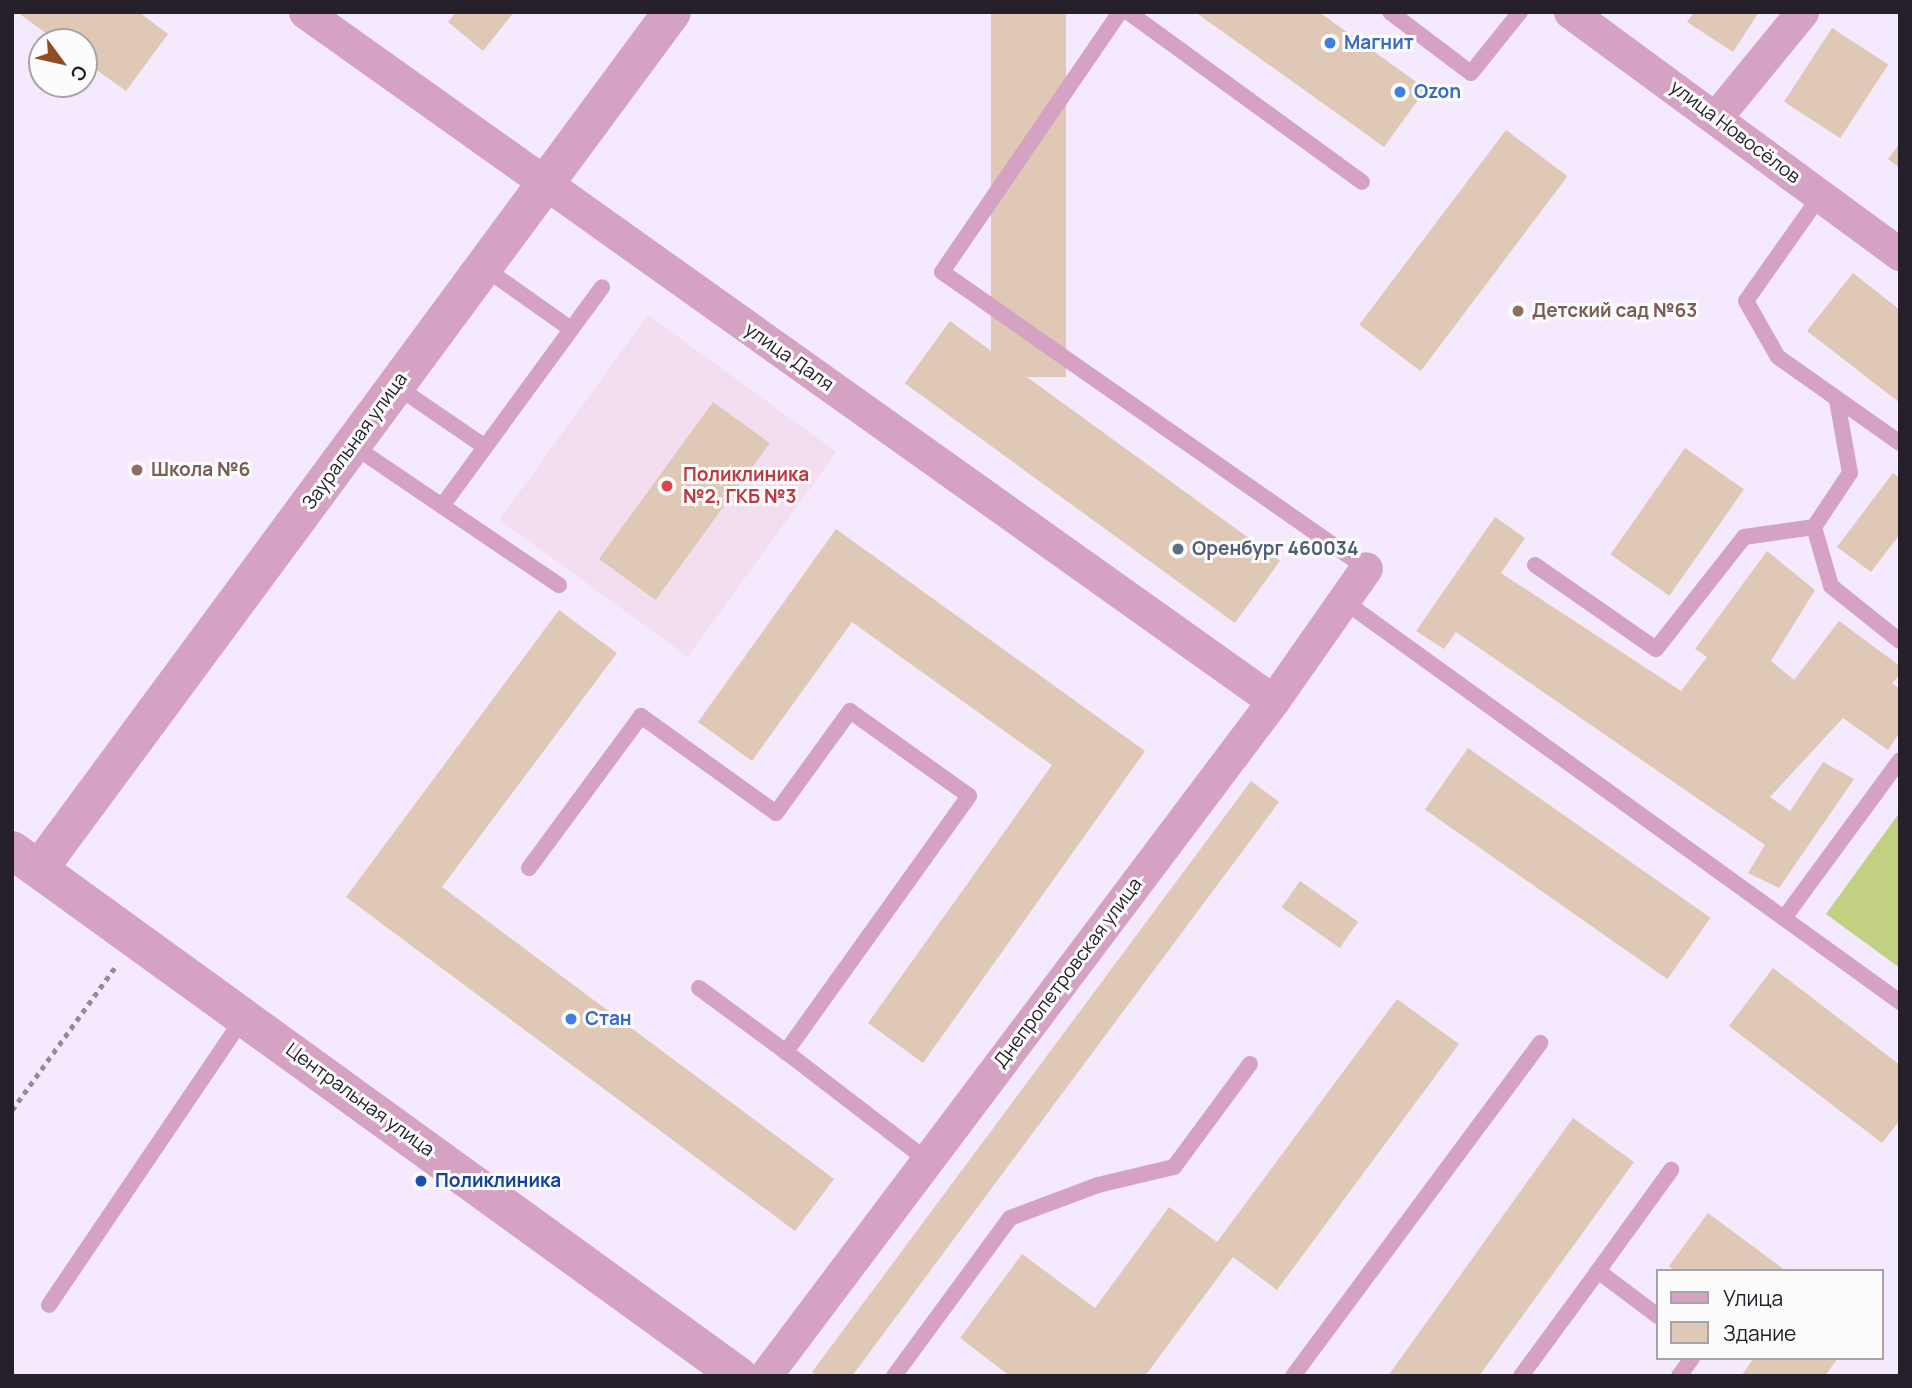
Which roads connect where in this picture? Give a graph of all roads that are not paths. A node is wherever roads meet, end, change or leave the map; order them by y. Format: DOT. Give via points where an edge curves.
graph roads {
  1 [pos="305,12"];
  2 [pos="672,12"];
  3 [pos="1120,12"];
  4 [pos="1128,12"];
  5 [pos="1390,12"];
  6 [pos="1520,12"];
  7 [pos="1570,12"];
  8 [pos="1802,12"];
  9 [pos="1716,117"];
  10 [pos="1362,182"];
  11 [pos="545,184"];
  12 [pos="1820,195"];
  13 [pos="1900,254"];
  14 [pos="484,267"];
  15 [pos="602,287"];
  16 [pos="571,329"];
  17 [pos="396,386"];
  18 [pos="1837,401"];
  19 [pos="1900,443"];
  20 [pos="352,445"];
  21 [pos="484,446"];
  22 [pos="442,506"];
  23 [pos="1814,527"];
  24 [pos="1535,565"];
  25 [pos="1366,568"];
  26 [pos="559,585"];
  27 [pos="1344,601"];
  28 [pos="1900,641"];
  29 [pos="1273,701"];
  30 [pos="1900,760"];
  31 [pos="25,860"];
  32 [pos="529,867"];
  33 [pos="1784,918"];
  34 [pos="699,988"];
  35 [pos="1900,1002"];
  36 [pos="245,1016"];
  37 [pos="1540,1043"];
  38 [pos="786,1052"];
  39 [pos="1250,1064"];
  40 [pos="927,1160"];
  41 [pos="1671,1170"];
  42 [pos="1598,1271"];
  43 [pos="49,1304"];
  44 [pos="1657,1315"];
  45 [pos="1691,1360"];
  46 [pos="739,1376"];
  47 [pos="765,1376"];
  48 [pos="894,1376"];
  49 [pos="1293,1376"];
  50 [pos="1521,1376"];
  51 [pos="1679,1376"];
  1 -- 11 [label="street, улица Даля"];
  2 -- 11 [label="street, Зауральная улица"];
  3 -- 25 [label="lane" via="942,272"];
  4 -- 10 [label="lane"];
  5 -- 6 [label="lane" via="1471,73"];
  7 -- 9 [label="street, улица Новосёлов"];
  8 -- 9 [label="street"];
  9 -- 12 [label="street, улица Новосёлов"];
  11 -- 14 [label="street, Зауральная улица"];
  11 -- 29 [label="street, улица Даля"];
  12 -- 13 [label="street, улица Новосёлов"];
  12 -- 18 [label="lane" via="1746,301 1778,357"];
  14 -- 16 [label="lane"];
  14 -- 17 [label="street, Зауральная улица"];
  15 -- 16 [label="lane"];
  16 -- 21 [label="lane"];
  17 -- 20 [label="street, Зауральная улица"];
  17 -- 21 [label="lane"];
  18 -- 19 [label="lane"];
  18 -- 23 [label="lane" via="1850,473"];
  20 -- 22 [label="lane"];
  20 -- 31 [label="street, Зауральная улица"];
  21 -- 22 [label="lane"];
  22 -- 26 [label="lane"];
  23 -- 24 [label="lane" via="1744,537 1656,649"];
  23 -- 28 [label="lane" via="1831,586"];
  25 -- 27 [label="street, Днепропетровская улица"];
  27 -- 29 [label="street, Днепропетровская улица"];
  27 -- 33 [label="lane"];
  29 -- 40 [label="street, Днепропетровская улица"];
  30 -- 33 [label="lane"];
  31 -- 36 [label="street, Центральная улица"];
  32 -- 38 [label="lane" via="641,716 776,813 850,711 969,796"];
  33 -- 35 [label="lane"];
  34 -- 38 [label="lane"];
  36 -- 43 [label="lane"];
  36 -- 46 [label="street, Центральная улица"];
  37 -- 49 [label="lane"];
  38 -- 40 [label="lane"];
  39 -- 48 [label="lane" via="1174,1167 1098,1185 1010,1218"];
  40 -- 47 [label="street, Днепропетровская улица"];
  41 -- 42 [label="lane"];
  42 -- 44 [label="lane"];
  42 -- 50 [label="lane"];
  45 -- 51 [label="lane"];
}
